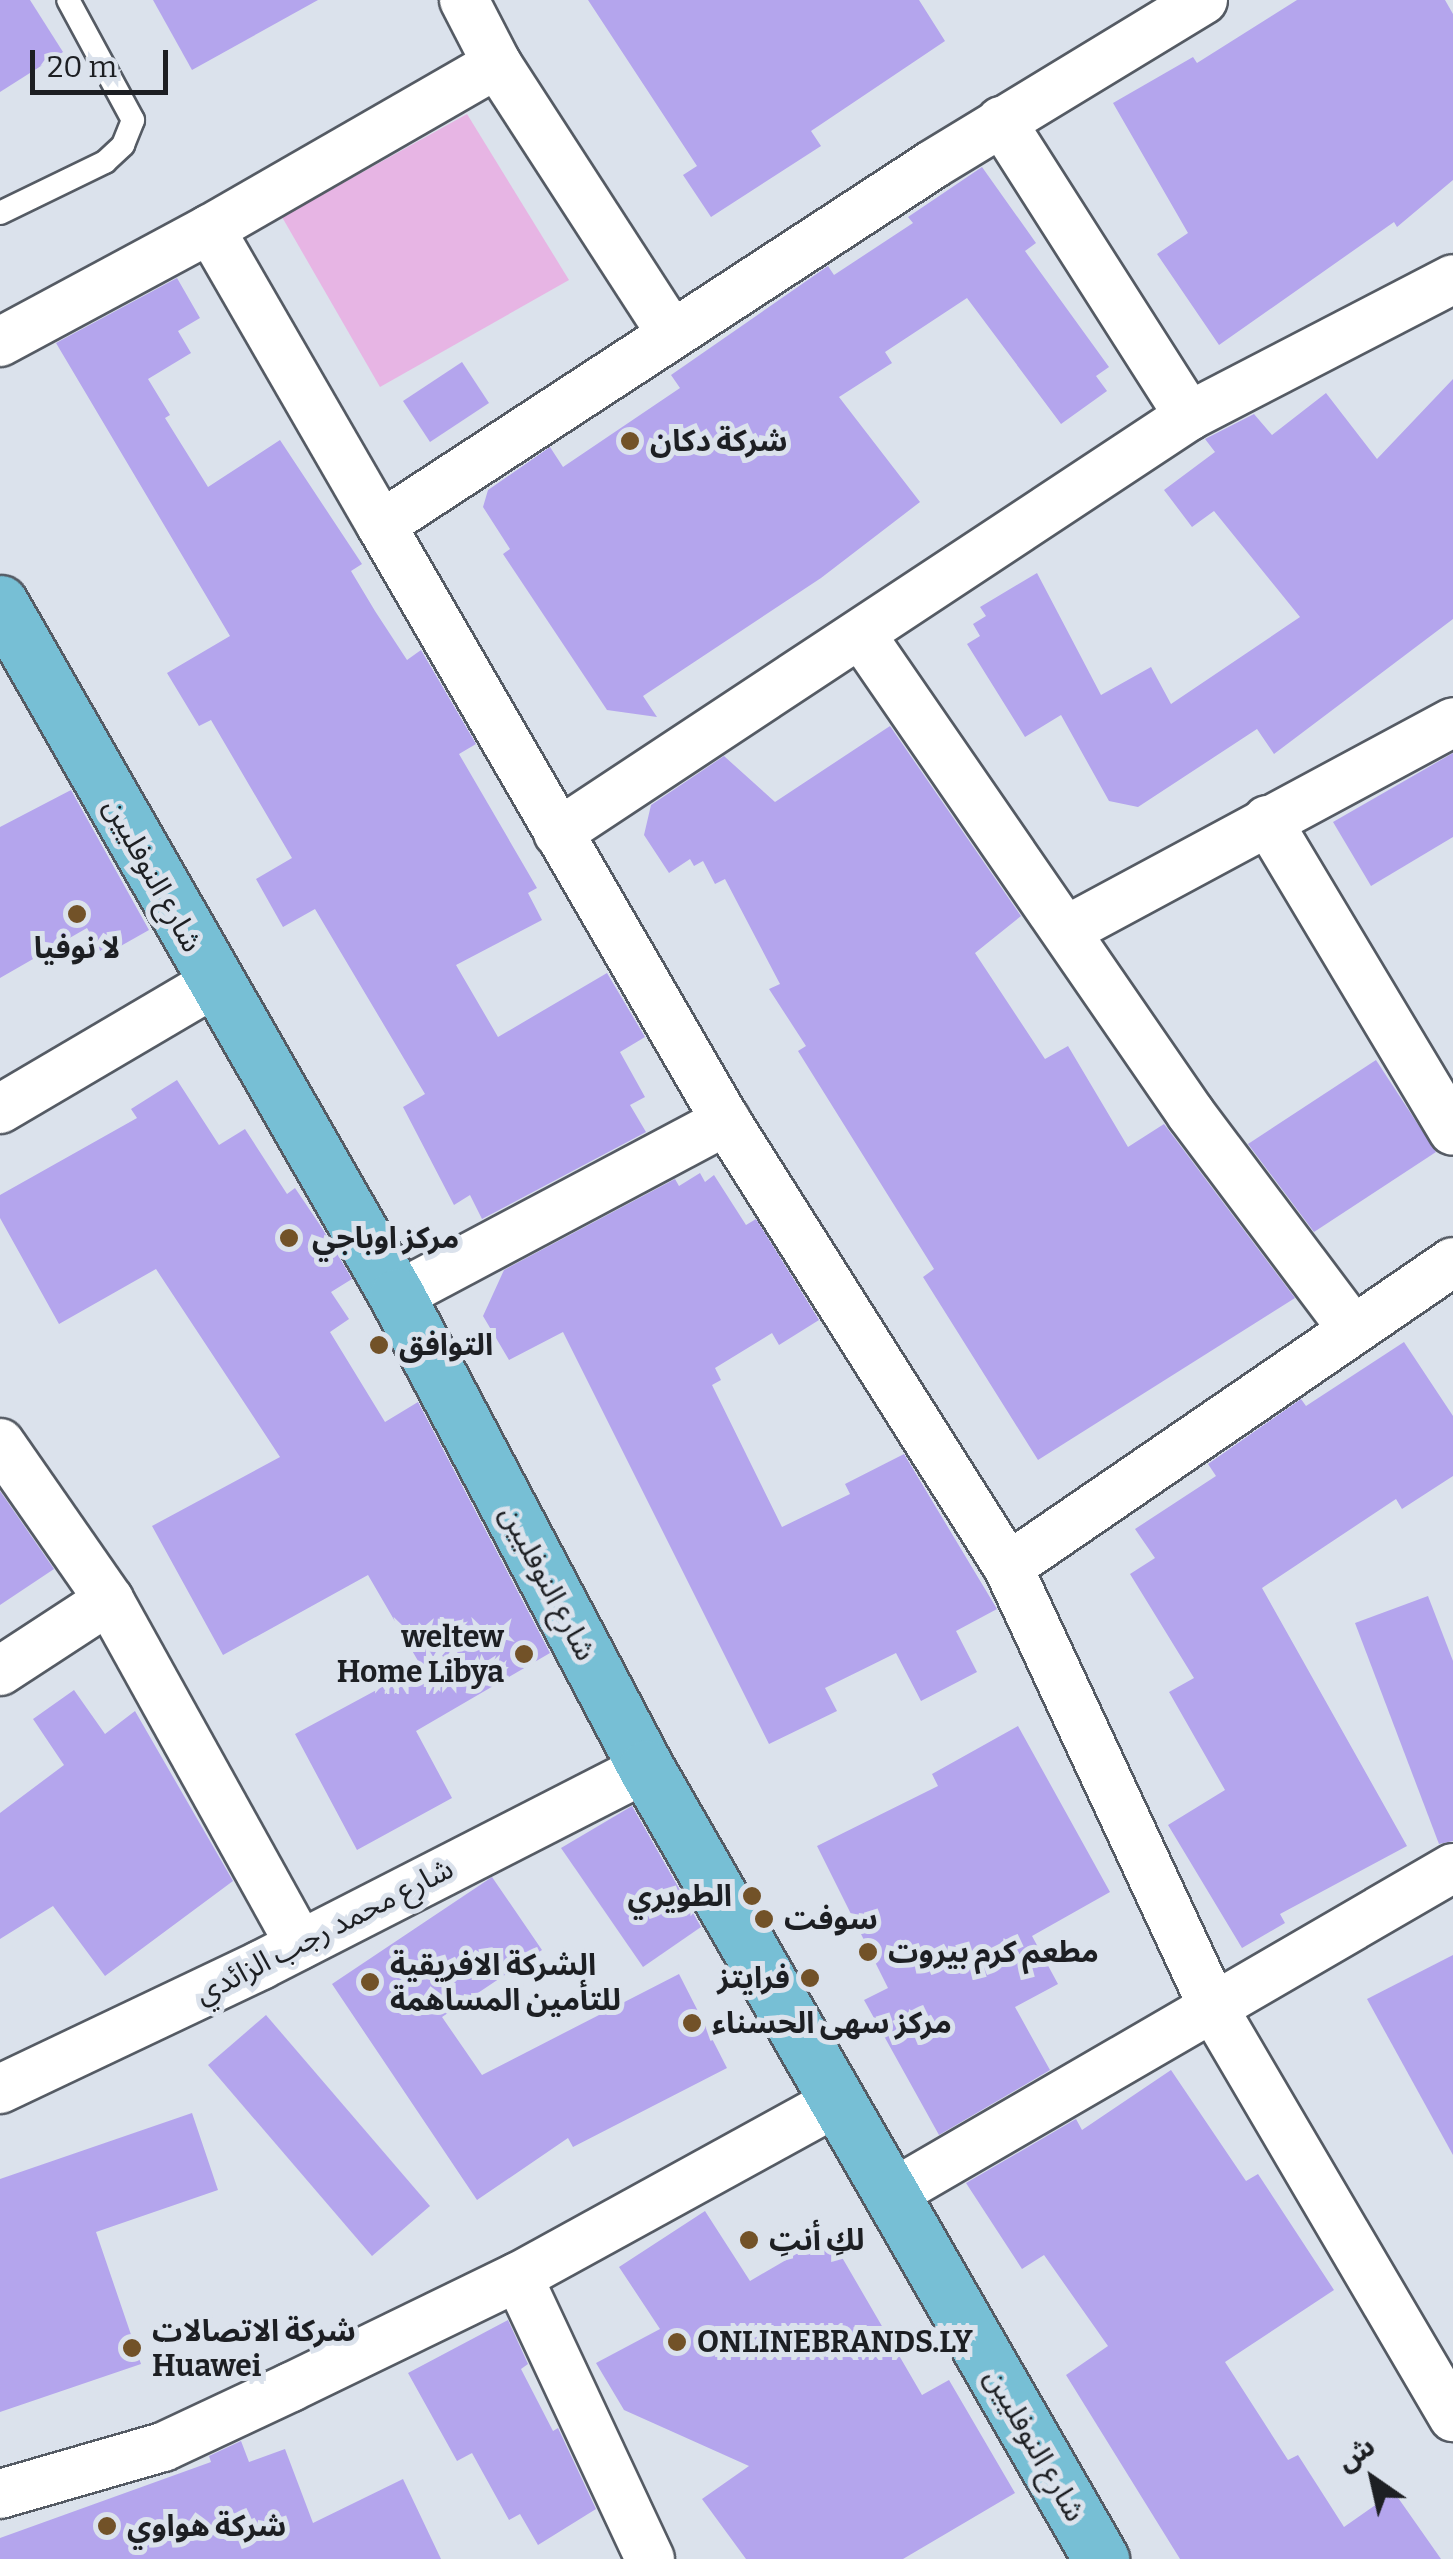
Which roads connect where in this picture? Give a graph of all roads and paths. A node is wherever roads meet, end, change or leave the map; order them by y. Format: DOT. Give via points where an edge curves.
graph roads {
  1 [pos="68,0"];
  2 [pos="464,0"];
  3 [pos="1202,0"];
  4 [pos="497,64"];
  5 [pos="1000,121"];
  6 [pos="0,213"];
  7 [pos="210,229"];
  8 [pos="1453,278"];
  9 [pos="671,333"];
  10 [pos="0,342"];
  11 [pos="1189,416"];
  12 [pos="381,526"];
  13 [pos="0,603"];
  14 [pos="862,636"];
  15 [pos="1453,722"];
  16 [pos="1267,820"];
  17 [pos="558,833"];
  18 [pos="1069,929"];
  19 [pos="214,983"];
  20 [pos="0,1109"];
  21 [pos="726,1121"];
  22 [pos="1453,1132"];
  23 [pos="1453,1262"];
  24 [pos="396,1296"];
  25 [pos="1351,1327"];
  26 [pos="0,1443"];
  27 [pos="1008,1568"];
  28 [pos="108,1600"];
  29 [pos="0,1671"];
  30 [pos="646,1768"];
  31 [pos="1453,1868"];
  32 [pos="300,1946"];
  33 [pos="1215,2010"];
  34 [pos="0,2089"];
  35 [pos="838,2101"];
  36 [pos="890,2195"];
  37 [pos="518,2277"];
  38 [pos="1453,2417"];
  39 [pos="0,2494"];
  40 [pos="650,2559"];
  41 [pos="1102,2559"];
  1 -- 6 [label="lane" via="133,120 123,145 105,162"];
  2 -- 4 [label="street"];
  3 -- 5 [label="street"];
  4 -- 7 [label="street"];
  4 -- 9 [label="street"];
  5 -- 9 [label="street"];
  5 -- 11 [label="street"];
  7 -- 10 [label="street"];
  7 -- 12 [label="street"];
  8 -- 11 [label="street"];
  9 -- 12 [label="street"];
  11 -- 14 [label="street"];
  12 -- 17 [label="street"];
  13 -- 19 [label="main road, شارع النوفليين"];
  14 -- 17 [label="street"];
  14 -- 18 [label="street"];
  15 -- 16 [label="street"];
  16 -- 18 [label="street"];
  16 -- 22 [label="street"];
  17 -- 21 [label="street"];
  18 -- 25 [label="street" via="1191,1114"];
  19 -- 20 [label="street"];
  19 -- 24 [label="main road, شارع النوفليين"];
  21 -- 24 [label="street"];
  21 -- 27 [label="street"];
  23 -- 25 [label="street"];
  24 -- 30 [label="main road, شارع النوفليين"];
  25 -- 27 [label="street"];
  26 -- 28 [label="street"];
  27 -- 33 [label="street"];
  28 -- 29 [label="street"];
  28 -- 32 [label="street"];
  30 -- 32 [label="street, شارع محمد رجب الزائدي"];
  30 -- 35 [label="main road, شارع النوفليين"];
  31 -- 33 [label="street"];
  32 -- 34 [label="street, شارع محمد رجب الزائدي"];
  33 -- 36 [label="street"];
  33 -- 38 [label="street"];
  35 -- 36 [label="main road, شارع النوفليين"];
  35 -- 37 [label="street"];
  36 -- 41 [label="main road, شارع النوفليين"];
  37 -- 39 [label="street" via="163,2447"];
  37 -- 40 [label="street"];
}
